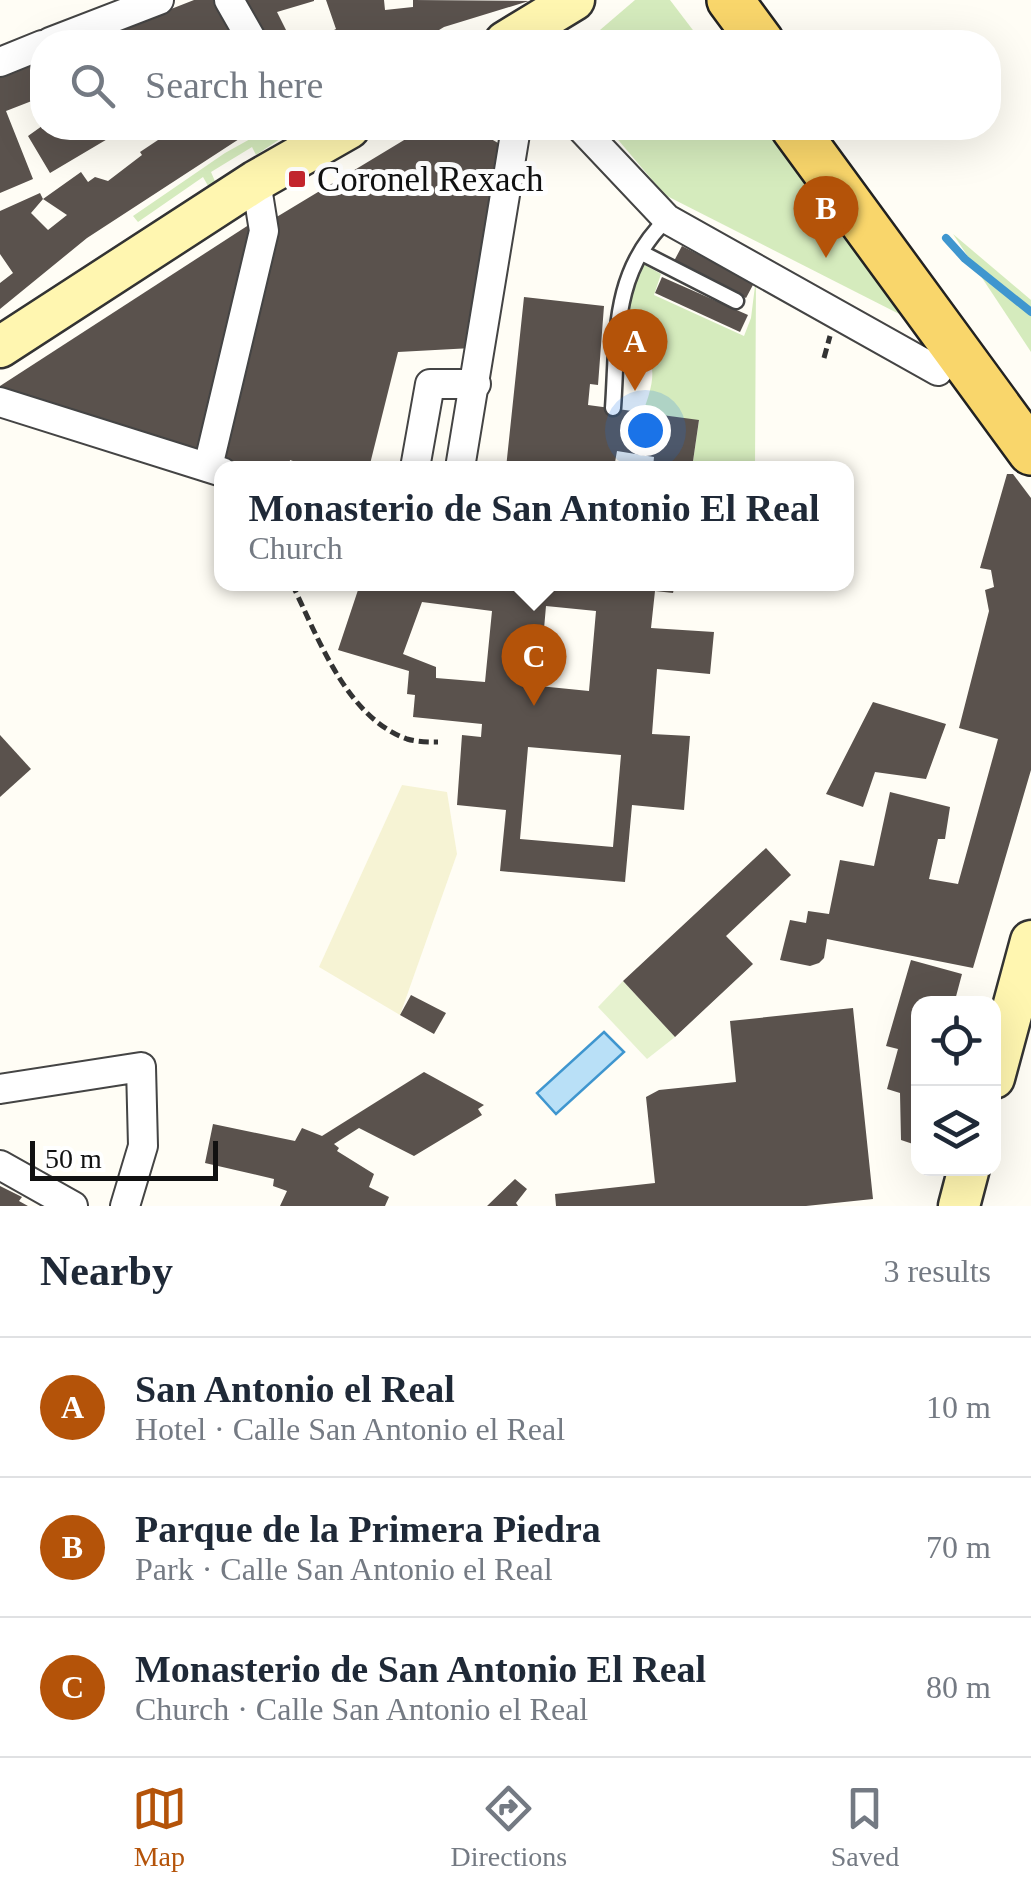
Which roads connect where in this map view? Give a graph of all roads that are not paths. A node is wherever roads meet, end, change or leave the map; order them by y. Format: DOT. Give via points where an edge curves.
graph roads {
  1 [pos="158,0"];
  2 [pos="229,0"];
  3 [pos="574,0"];
  4 [pos="702,0"];
  5 [pos="730,0"];
  6 [pos="81,30"];
  7 [pos="246,30"];
  8 [pos="532,30"];
  9 [pos="724,30"];
  10 [pos="753,30"];
  11 [pos="30,51"];
  12 [pos="0,62"];
  13 [pos="303,140"];
  14 [pos="514,140"];
  15 [pos="592,140"];
  16 [pos="803,140"];
  17 [pos="833,140"];
  18 [pos="256,182"];
  19 [pos="667,218"];
  20 [pos="642,254"];
  21 [pos="736,301"];
  22 [pos="0,347"];
  23 [pos="938,371"];
  24 [pos="476,384"];
  25 [pos="0,402"];
  26 [pos="614,408"];
  27 [pos="1031,416"];
  28 [pos="1031,452"];
  29 [pos="217,461"];
  30 [pos="416,461"];
  31 [pos="461,461"];
  32 [pos="214,470"];
  33 [pos="1031,941"];
  34 [pos="1001,1052"];
  35 [pos="0,1089"];
  36 [pos="0,1165"];
  37 [pos="967,1176"];
  38 [pos="73,1206"];
  39 [pos="125,1206"];
  40 [pos="958,1206"];
  1 -- 6 [label="street"];
  2 -- 7 [label="street"];
  3 -- 8 [label="main road"];
  4 -- 9 [label="main road"];
  5 -- 10 [label="main road"];
  11 -- 12 [label="street"];
  13 -- 18 [label="main road"];
  14 -- 24 [label="street"];
  15 -- 19 [label="street"];
  16 -- 28 [label="main road"];
  17 -- 27 [label="main road"];
  18 -- 22 [label="main road"];
  18 -- 29 [label="street" via="264,232"];
  19 -- 20 [label="lane"];
  19 -- 23 [label="street"];
  20 -- 21 [label="lane"];
  20 -- 26 [label="lane" via="625,280 620,305"];
  24 -- 30 [label="street" via="430,384"];
  24 -- 31 [label="street"];
  25 -- 32 [label="street"];
  33 -- 34 [label="main road"];
  35 -- 39 [label="street" via="141,1066 143,1146"];
  36 -- 38 [label="street"];
  37 -- 40 [label="main road"];
}
